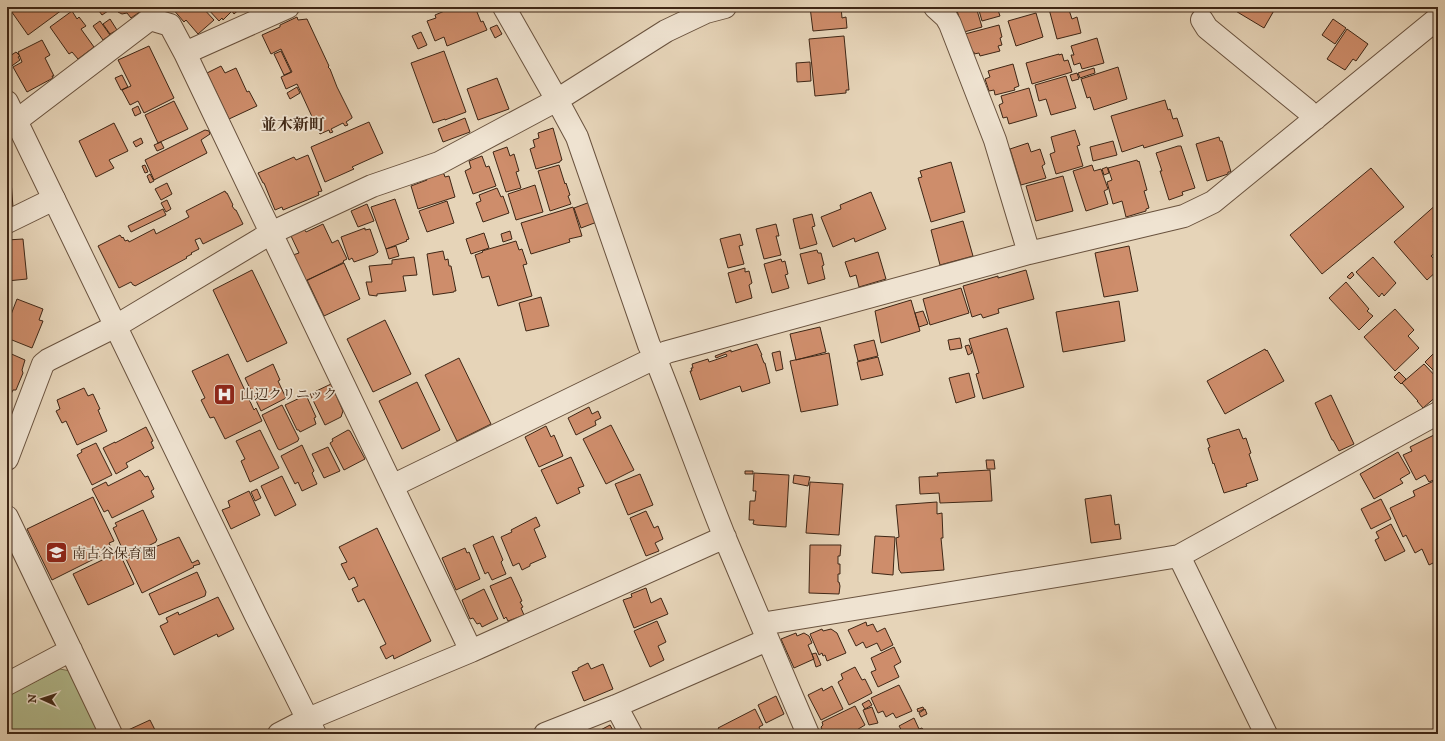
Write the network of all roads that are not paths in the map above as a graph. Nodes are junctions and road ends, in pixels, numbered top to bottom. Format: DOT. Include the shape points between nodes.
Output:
graph roads {
  1 [pos="504,7"];
  2 [pos="725,7"];
  3 [pos="935,7"];
  4 [pos="284,8"];
  5 [pos="1438,18"];
  6 [pos="1202,20"];
  7 [pos="185,53"];
  8 [pos="557,100"];
  9 [pos="7,102"];
  10 [pos="1315,119"];
  11 [pos="16,121"];
  12 [pos="54,199"];
  13 [pos="7,222"];
  14 [pos="271,233"];
  15 [pos="1030,253"];
  16 [pos="116,326"];
  17 [pos="655,357"];
  18 [pos="1438,412"];
  19 [pos="7,459"];
  20 [pos="392,486"];
  21 [pos="7,517"];
  22 [pos="725,537"];
  23 [pos="1179,556"];
  24 [pos="765,632"];
  25 [pos="71,650"];
  26 [pos="471,651"];
  27 [pos="7,684"];
  28 [pos="616,706"];
  29 [pos="312,727"];
  30 [pos="111,734"];
  31 [pos="279,734"];
  32 [pos="545,734"];
  33 [pos="631,734"];
  34 [pos="808,734"];
  35 [pos="1266,734"];
  1 -- 8 [label="street"];
  2 -- 8 [label="street" via="706,12 666,31"];
  3 -- 15 [label="street" via="950,24 995,140"];
  4 -- 7 [label="street"];
  5 -- 10 [label="street"];
  6 -- 10 [label="street" via="1207,28"];
  7 -- 11 [label="street" via="170,25 150,19"];
  7 -- 14 [label="street"];
  8 -- 14 [label="street" via="439,163 372,186"];
  8 -- 17 [label="street" via="577,137"];
  9 -- 11 [label="street"];
  10 -- 15 [label="street" via="1213,202 1200,209 1184,216"];
  11 -- 12 [label="street"];
  12 -- 13 [label="street"];
  12 -- 16 [label="street"];
  14 -- 16 [label="street"];
  14 -- 20 [label="street"];
  15 -- 17 [label="street"];
  16 -- 19 [label="street" via="43,364"];
  16 -- 29 [label="street"];
  17 -- 20 [label="street"];
  17 -- 22 [label="street"];
  18 -- 23 [label="street"];
  20 -- 26 [label="street"];
  21 -- 25 [label="street"];
  22 -- 24 [label="street"];
  22 -- 26 [label="street"];
  23 -- 24 [label="street"];
  23 -- 35 [label="street"];
  24 -- 28 [label="street"];
  24 -- 34 [label="street"];
  25 -- 27 [label="street"];
  25 -- 30 [label="street"];
  26 -- 29 [label="street"];
  28 -- 32 [label="street"];
  28 -- 33 [label="street"];
  29 -- 31 [label="street"];
}
